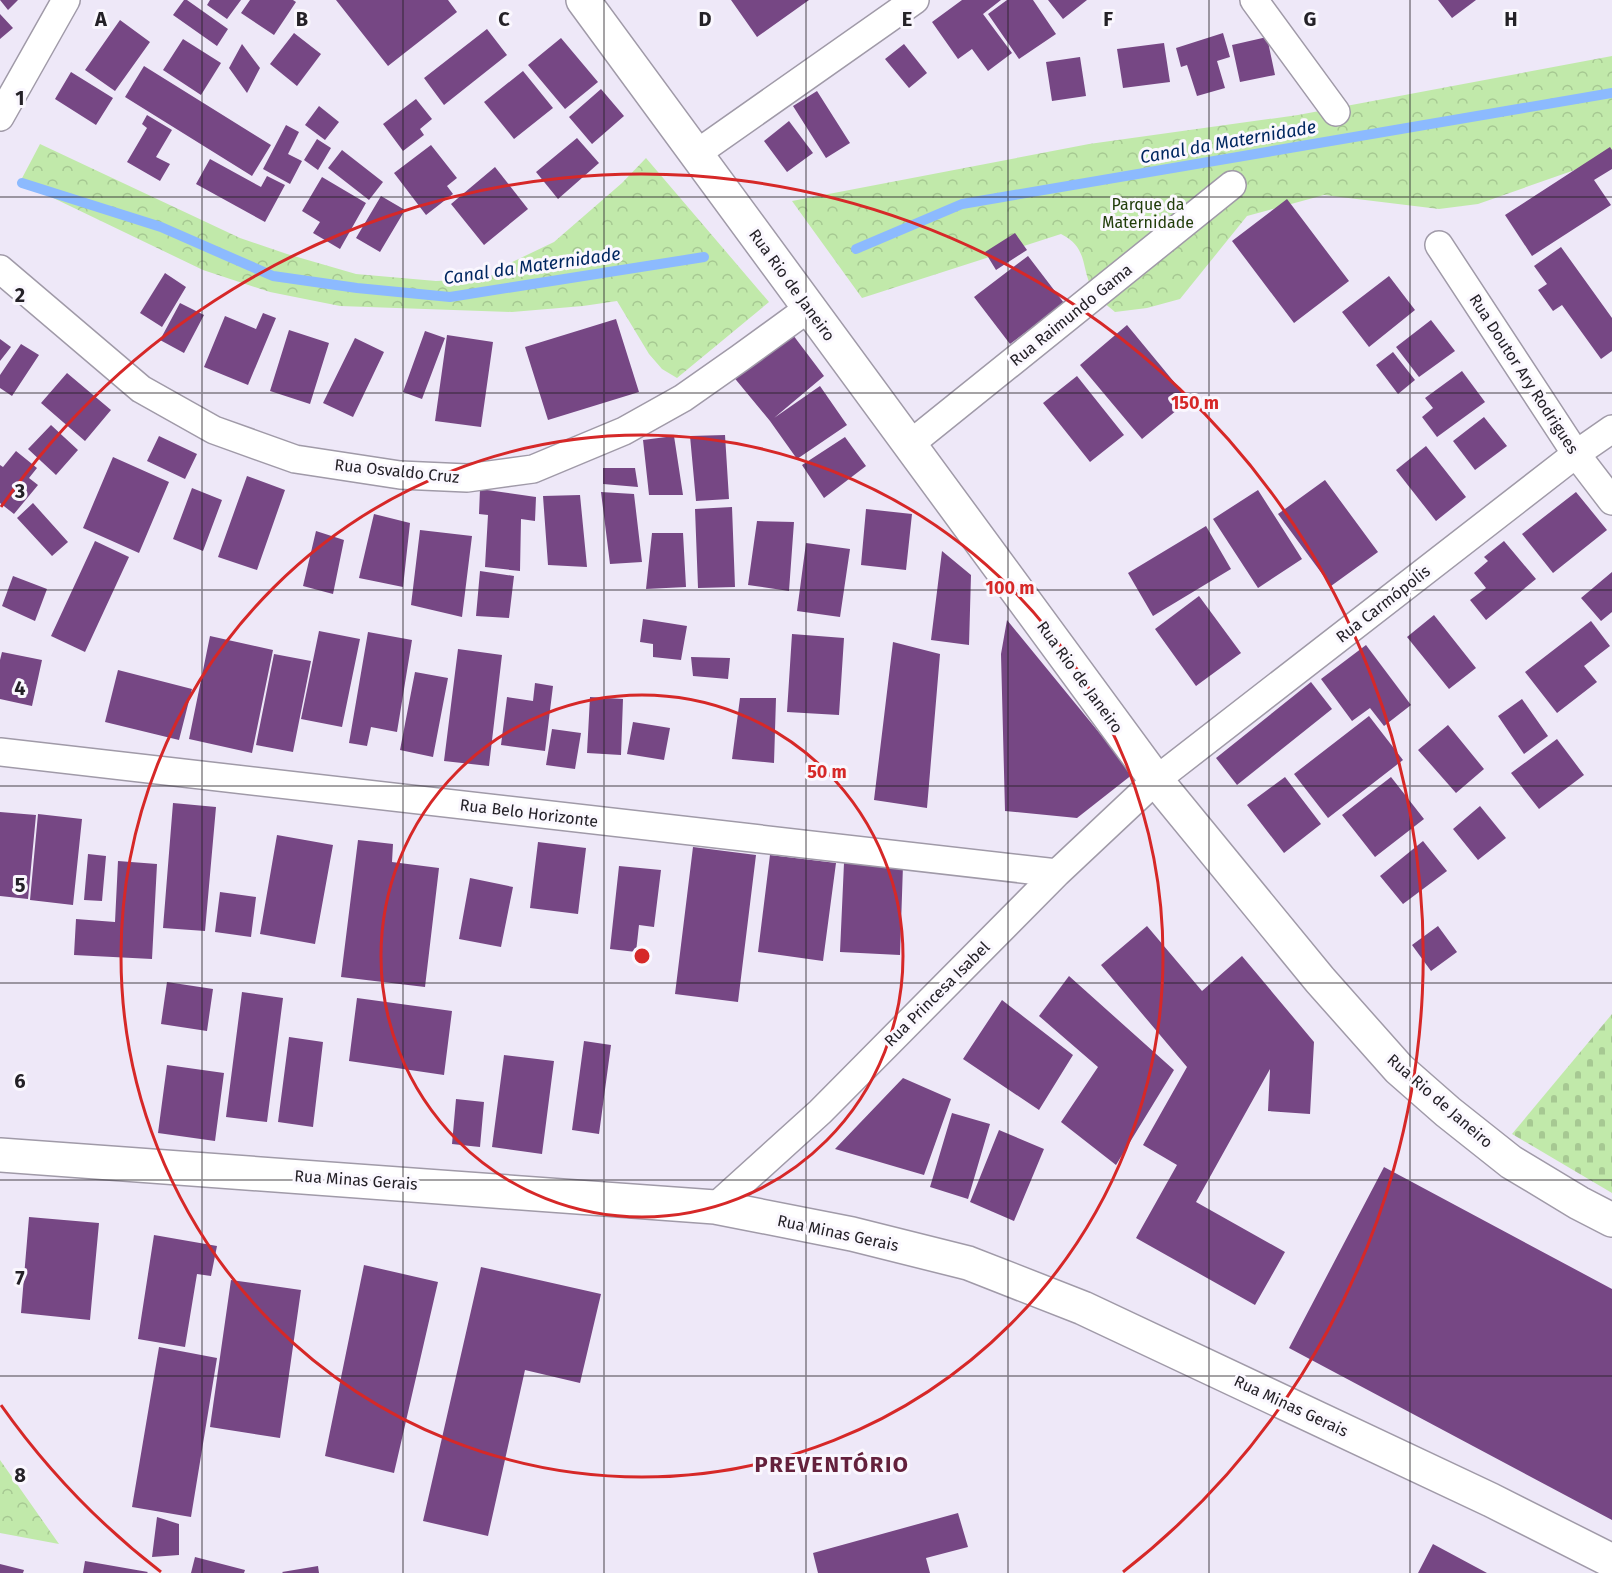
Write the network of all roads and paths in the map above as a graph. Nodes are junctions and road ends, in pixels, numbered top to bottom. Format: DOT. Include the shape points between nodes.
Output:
graph roads {
  1 [pos="66,0"];
  2 [pos="583,0"];
  3 [pos="915,0"];
  4 [pos="1254,0"];
  5 [pos="1335,112"];
  6 [pos="0,117"];
  7 [pos="696,154"];
  8 [pos="1232,185"];
  9 [pos="1439,245"];
  10 [pos="0,268"];
  11 [pos="809,308"];
  12 [pos="1612,429"];
  13 [pos="909,445"];
  14 [pos="1576,454"];
  15 [pos="1612,501"];
  16 [pos="0,752"];
  17 [pos="1156,780"];
  18 [pos="1057,873"];
  19 [pos="0,1155"];
  20 [pos="716,1207"];
  21 [pos="1612,1220"];
  22 [pos="1612,1561"];
  1 -- 6 [label="street"];
  2 -- 7 [label="street, Rua Rio de Janeiro"];
  3 -- 7 [label="street"];
  4 -- 5 [label="street"];
  7 -- 11 [label="street, Rua Rio de Janeiro"];
  8 -- 13 [label="street, Rua Raimundo Gama"];
  9 -- 14 [label="street, Rua Doutor Ary Rodrigues"];
  10 -- 11 [label="street, Rua Osvaldo Cruz" via="141,389 214,430 295,459 400,475 467,478 533,469 624,431 692,391"];
  11 -- 13 [label="street, Rua Rio de Janeiro"];
  12 -- 14 [label="street, Rua Carmópolis"];
  13 -- 17 [label="street, Rua Rio de Janeiro"];
  14 -- 15 [label="street, Rua Doutor Ary Rodrigues"];
  14 -- 17 [label="street, Rua Carmópolis"];
  16 -- 18 [label="street, Rua Belo Horizonte"];
  17 -- 18 [label="street, Rua Princesa Isabel"];
  17 -- 21 [label="street, Rua Rio de Janeiro" via="1320,980 1399,1069 1511,1162"];
  18 -- 20 [label="street, Rua Princesa Isabel" via="820,1112"];
  19 -- 20 [label="street, Rua Minas Gerais"];
  20 -- 22 [label="street, Rua Minas Gerais" via="852,1234 968,1263 1083,1308"];
}
